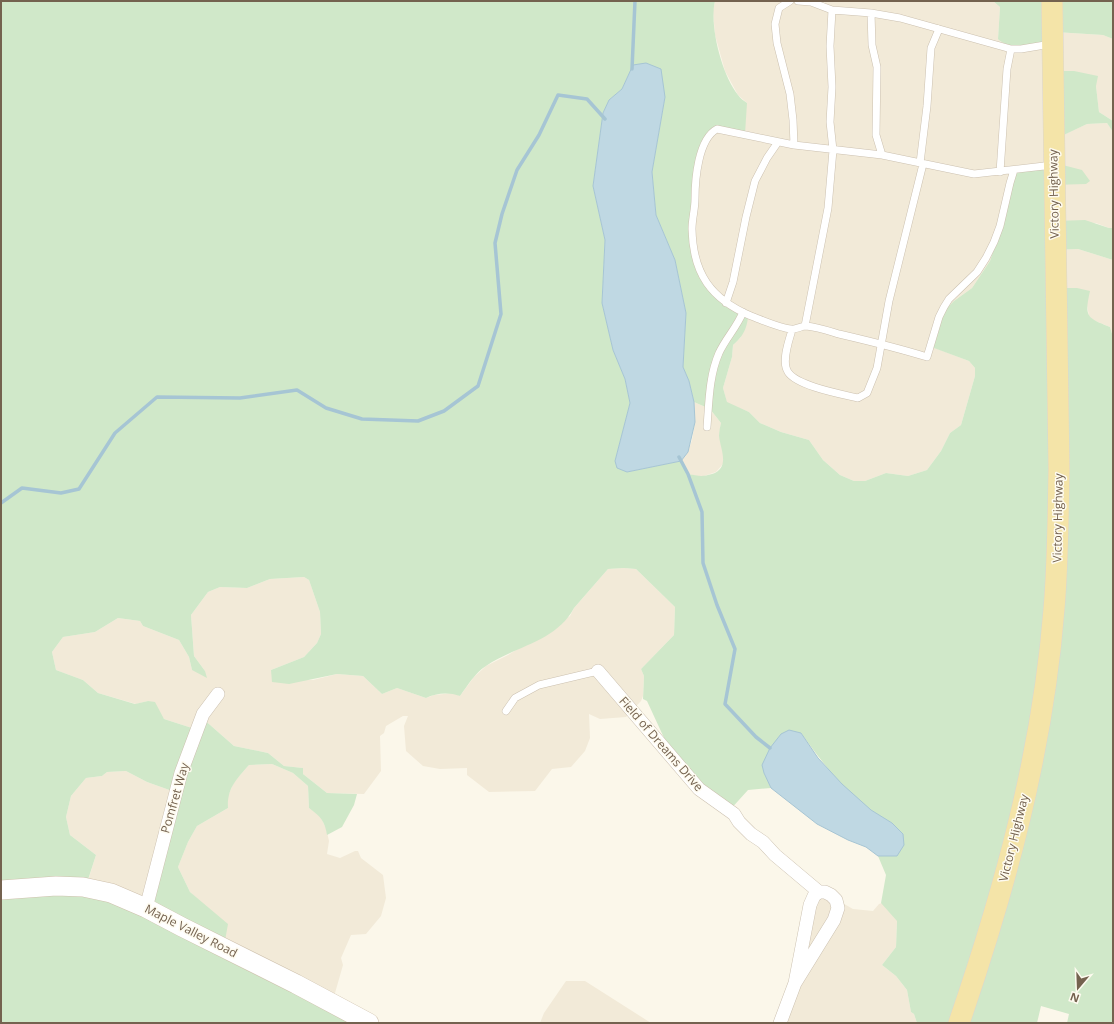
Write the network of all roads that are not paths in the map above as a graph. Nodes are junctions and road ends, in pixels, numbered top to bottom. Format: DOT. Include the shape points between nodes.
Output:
graph roads {
  1 [pos="790,1"];
  2 [pos="798,1"];
  3 [pos="1052,1"];
  4 [pos="832,10"];
  5 [pos="871,13"];
  6 [pos="939,29"];
  7 [pos="1052,44"];
  8 [pos="1011,49"];
  9 [pos="778,142"];
  10 [pos="794,145"];
  11 [pos="833,150"];
  12 [pos="882,155"];
  13 [pos="921,163"];
  14 [pos="1053,165"];
  15 [pos="1014,170"];
  16 [pos="1000,172"];
  17 [pos="726,303"];
  18 [pos="743,312"];
  19 [pos="805,326"];
  20 [pos="792,330"];
  21 [pos="882,344"];
  22 [pos="707,427"];
  23 [pos="598,670"];
  24 [pos="218,694"];
  25 [pos="506,711"];
  26 [pos="1,890"];
  27 [pos="819,892"];
  28 [pos="146,908"];
  29 [pos="795,983"];
  30 [pos="369,1023"];
  31 [pos="780,1023"];
  32 [pos="959,1023"];
  1 -- 10 [label="lane" via="779,8 775,24 777,43 790,94"];
  2 -- 4 [label="lane" via="811,2"];
  3 -- 7 [label="main road, Victory Highway"];
  4 -- 5 [label="lane"];
  4 -- 11 [label="lane" via="830,122"];
  5 -- 6 [label="lane"];
  5 -- 12 [label="lane" via="872,45 877,67 876,135"];
  6 -- 8 [label="lane"];
  6 -- 13 [label="lane" via="932,48"];
  7 -- 8 [label="lane"];
  7 -- 14 [label="main road, Victory Highway"];
  8 -- 16 [label="lane" via="1007,69"];
  9 -- 10 [label="lane"];
  9 -- 17 [label="lane" via="755,181"];
  9 -- 17 [label="lane" via="717,129 708,137 701,152 692,229 694,251 704,281"];
  10 -- 11 [label="lane"];
  11 -- 12 [label="lane"];
  11 -- 19 [label="lane" via="828,208"];
  12 -- 13 [label="lane"];
  13 -- 16 [label="lane" via="974,174"];
  13 -- 21 [label="lane" via="889,301"];
  14 -- 15 [label="lane"];
  14 -- 32 [label="main road, Victory Highway" via="1059,470 1054,609 1041,714 1019,825 982,956"];
  15 -- 16 [label="lane"];
  15 -- 21 [label="lane" via="994,242 977,272 944,306 927,357"];
  17 -- 18 [label="lane"];
  18 -- 20 [label="lane"];
  18 -- 22 [label="lane" via="739,323 719,353 715,365"];
  19 -- 20 [label="lane"];
  19 -- 21 [label="lane"];
  20 -- 21 [label="lane" via="786,354 788,372 802,383 858,398 867,392 877,368"];
  23 -- 25 [label="lane" via="539,685 515,698"];
  23 -- 27 [label="street, Field of Dreams Drive" via="698,789 734,814 751,834"];
  24 -- 28 [label="street, Pomfret Way" via="203,714 181,773"];
  26 -- 28 [label="street, Maple Valley Road" via="83,887 111,893"];
  27 -- 29 [label="street, Field of Dreams Drive" via="814,896 810,906"];
  27 -- 29 [label="street, Field of Dreams Drive" via="831,895 836,900 838,908 834,920"];
  28 -- 30 [label="street, Maple Valley Road"];
  29 -- 31 [label="street, Field of Dreams Drive"];
}
